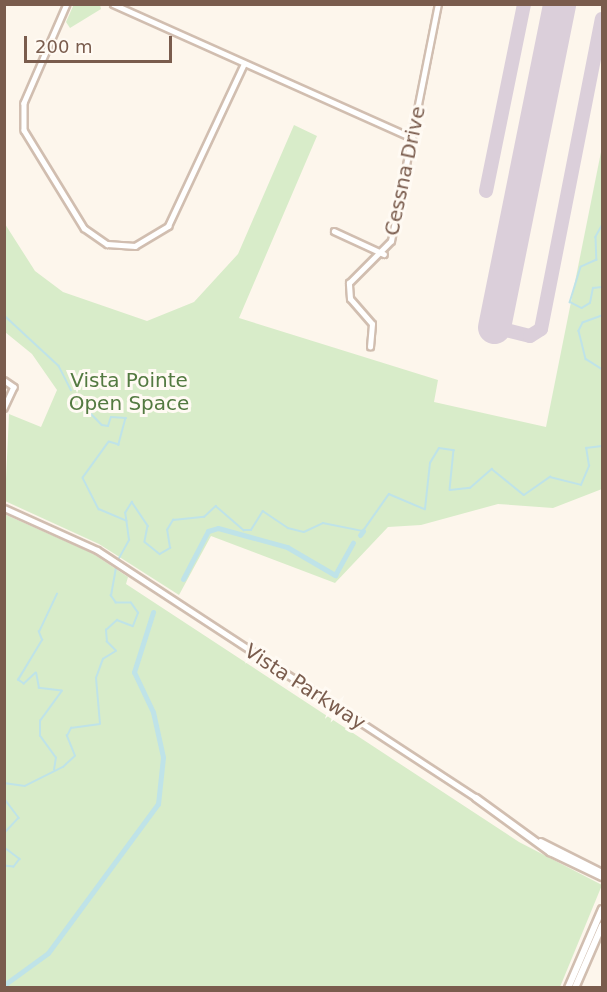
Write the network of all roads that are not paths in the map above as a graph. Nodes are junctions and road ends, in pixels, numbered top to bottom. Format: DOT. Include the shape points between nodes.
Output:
graph roads {
  1 [pos="67,4"];
  2 [pos="113,4"];
  3 [pos="438,4"];
  4 [pos="244,64"];
  5 [pos="412,138"];
  6 [pos="334,231"];
  7 [pos="384,254"];
  8 [pos="370,347"];
  9 [pos="4,380"];
  10 [pos="4,408"];
  11 [pos="4,508"];
  12 [pos="476,798"];
  13 [pos="603,874"];
  14 [pos="603,909"];
  15 [pos="603,927"];
  16 [pos="603,934"];
  17 [pos="594,945"];
  18 [pos="568,987"];
  19 [pos="575,987"];
  1 -- 4 [label="street" via="24,103 24,130 84,228 107,244 135,246 168,226"];
  2 -- 4 [label="street"];
  3 -- 5 [label="street, Cessna Drive"];
  4 -- 5 [label="street"];
  5 -- 7 [label="street, Cessna Drive" via="391,242"];
  6 -- 7 [label="street"];
  7 -- 8 [label="street, Cessna Drive" via="352,277 348,288 372,324"];
  9 -- 10 [label="street" via="14,387"];
  11 -- 12 [label="street, Vista Parkway" via="97,550"];
  12 -- 13 [label="main road" via="550,852"];
  14 -- 18 [label="main road"];
  15 -- 17 [label="main road"];
  16 -- 17 [label="main road"];
  17 -- 19 [label="main road"];
}
